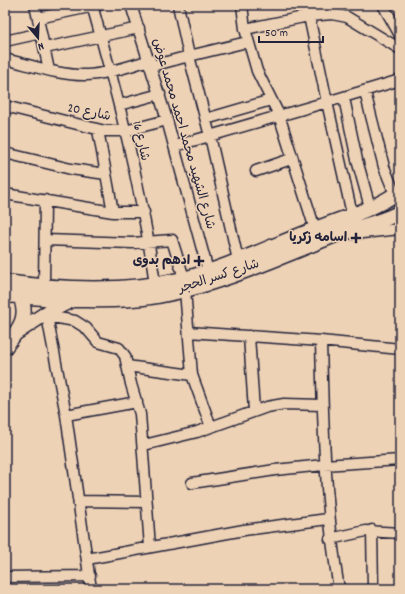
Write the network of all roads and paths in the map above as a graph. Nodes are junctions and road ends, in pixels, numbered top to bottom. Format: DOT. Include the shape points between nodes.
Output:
graph roads {
  1 [pos="35,5"];
  2 [pos="131,5"];
  3 [pos="178,5"];
  4 [pos="242,5"];
  5 [pos="306,5"];
  6 [pos="383,5"];
  7 [pos="95,6"];
  8 [pos="324,10"];
  9 [pos="309,16"];
  10 [pos="38,18"];
  11 [pos="139,28"];
  12 [pos="245,29"];
  13 [pos="41,33"];
  14 [pos="400,35"];
  15 [pos="101,36"];
  16 [pos="5,42"];
  17 [pos="247,42"];
  18 [pos="44,48"];
  19 [pos="400,49"];
  20 [pos="189,56"];
  21 [pos="6,57"];
  22 [pos="150,63"];
  23 [pos="49,70"];
  24 [pos="111,71"];
  25 [pos="400,80"];
  26 [pos="365,92"];
  27 [pos="160,94"];
  28 [pos="344,98"];
  29 [pos="271,100"];
  30 [pos="327,102"];
  31 [pos="119,105"];
  32 [pos="5,106"];
  33 [pos="279,115"];
  34 [pos="206,119"];
  35 [pos="167,120"];
  36 [pos="98,130"];
  37 [pos="124,131"];
  38 [pos="210,136"];
  39 [pos="175,146"];
  40 [pos="5,153"];
  41 [pos="291,159"];
  42 [pos="256,171"];
  43 [pos="106,174"];
  44 [pos="397,192"];
  45 [pos="5,194"];
  46 [pos="45,200"];
  47 [pos="370,207"];
  48 [pos="400,210"];
  49 [pos="113,212"];
  50 [pos="144,212"];
  51 [pos="352,214"];
  52 [pos="314,229"];
  53 [pos="400,229"];
  54 [pos="335,235"];
  55 [pos="46,240"];
  56 [pos="149,243"];
  57 [pos="238,260"];
  58 [pos="208,271"];
  59 [pos="5,282"];
  60 [pos="155,284"];
  61 [pos="184,284"];
  62 [pos="44,286"];
  63 [pos="5,295"];
  64 [pos="20,296"];
  65 [pos="73,300"];
  66 [pos="44,316"];
  67 [pos="189,332"];
  68 [pos="16,333"];
  69 [pos="249,336"];
  70 [pos="321,341"];
  71 [pos="5,347"];
  72 [pos="400,349"];
  73 [pos="127,366"];
  74 [pos="192,375"];
  75 [pos="137,402"];
  76 [pos="322,406"];
  77 [pos="254,411"];
  78 [pos="66,415"];
  79 [pos="211,427"];
  80 [pos="144,445"];
  81 [pos="400,460"];
  82 [pos="324,464"];
  83 [pos="192,483"];
  84 [pos="79,501"];
  85 [pos="146,502"];
  86 [pos="328,519"];
  87 [pos="372,530"];
  88 [pos="400,533"];
  89 [pos="330,539"];
  90 [pos="150,547"];
  91 [pos="88,559"];
  92 [pos="90,576"];
  93 [pos="5,577"];
  94 [pos="91,589"];
  95 [pos="339,589"];
  96 [pos="373,589"];
  1 -- 10 [label="street"];
  2 -- 11 [label="street, شارع الشهيد محمد احمد محمد عوض"];
  3 -- 20 [label="street"];
  4 -- 12 [label="street"];
  5 -- 9 [label="street"];
  6 -- 14 [label="street"];
  7 -- 10 [label="street"];
  7 -- 15 [label="street, شارع 16"];
  8 -- 9 [label="street"];
  8 -- 19 [label="street" via="347,17"];
  9 -- 12 [label="street"];
  9 -- 30 [label="street"];
  10 -- 13 [label="street"];
  11 -- 15 [label="street"];
  11 -- 22 [label="street, شارع الشهيد محمد احمد محمد عوض"];
  12 -- 17 [label="street"];
  13 -- 16 [label="street"];
  13 -- 18 [label="street"];
  15 -- 18 [label="street"];
  15 -- 24 [label="street, شارع 16"];
  17 -- 20 [label="street"];
  17 -- 29 [label="street"];
  18 -- 23 [label="street"];
  20 -- 22 [label="street"];
  20 -- 34 [label="street"];
  21 -- 23 [label="street"];
  22 -- 24 [label="street"];
  22 -- 27 [label="street, شارع الشهيد محمد احمد محمد عوض"];
  23 -- 24 [label="street" via="85,75"];
  24 -- 31 [label="street, شارع 16"];
  25 -- 26 [label="street"];
  26 -- 28 [label="street"];
  26 -- 44 [label="street" via="384,167"];
  27 -- 31 [label="street"];
  27 -- 35 [label="street, شارع الشهيد محمد احمد محمد عوض"];
  28 -- 30 [label="street"];
  28 -- 47 [label="street"];
  29 -- 33 [label="street"];
  29 -- 34 [label="street"];
  30 -- 33 [label="street"];
  30 -- 51 [label="street"];
  31 -- 37 [label="street, شارع 16"];
  32 -- 36 [label="street, شارع 20"];
  33 -- 38 [label="street"];
  33 -- 41 [label="street"];
  34 -- 38 [label="street"];
  35 -- 37 [label="street, شارع 20"];
  35 -- 39 [label="street, شارع الشهيد محمد احمد محمد عوض"];
  36 -- 37 [label="street, شارع 20"];
  36 -- 43 [label="street"];
  37 -- 50 [label="street, شارع 16"];
  38 -- 39 [label="street"];
  38 -- 57 [label="street"];
  39 -- 58 [label="street, شارع الشهيد محمد احمد محمد عوض"];
  40 -- 43 [label="street" via="71,169"];
  41 -- 42 [label="street"];
  41 -- 52 [label="street"];
  43 -- 49 [label="street"];
  44 -- 47 [label="main road, شارع كسر الحجر"];
  44 -- 48 [label="main road" via="394,204"];
  45 -- 46 [label="street"];
  46 -- 49 [label="street"];
  46 -- 55 [label="street"];
  47 -- 51 [label="main road, شارع كسر الحجر"];
  48 -- 54 [label="main road, شارع كسر الحجر" via="390,218"];
  49 -- 50 [label="street"];
  50 -- 56 [label="street, شارع 16"];
  51 -- 52 [label="main road, شارع كسر الحجر"];
  52 -- 57 [label="main road, شارع كسر الحجر"];
  53 -- 54 [label="street"];
  54 -- 61 [label="main road, شارع كسر الحجر" via="224,279"];
  55 -- 56 [label="street"];
  55 -- 62 [label="street"];
  56 -- 60 [label="street, شارع 16"];
  56 -- 61 [label="street" via="172,240"];
  57 -- 58 [label="main road, شارع كسر الحجر"];
  58 -- 61 [label="main road, شارع كسر الحجر"];
  59 -- 62 [label="main road, شارع كسر الحجر"];
  60 -- 61 [label="main road, شارع كسر الحجر"];
  60 -- 62 [label="main road, شارع كسر الحجر" via="100,288"];
  61 -- 65 [label="main road, شارع كسر الحجر" via="127,299"];
  61 -- 67 [label="street"];
  63 -- 64 [label="main road, شارع كسر الحجر"];
  64 -- 65 [label="main road, شارع كسر الحجر"];
  64 -- 68 [label="main road" via="24,314"];
  65 -- 66 [label="main road"];
  66 -- 68 [label="main road"];
  66 -- 73 [label="street" via="81,324 98,342 123,351"];
  66 -- 78 [label="street"];
  67 -- 69 [label="street"];
  67 -- 74 [label="street"];
  68 -- 71 [label="main road"];
  69 -- 70 [label="street"];
  69 -- 77 [label="street"];
  70 -- 72 [label="street"];
  70 -- 76 [label="street"];
  73 -- 74 [label="street"];
  73 -- 75 [label="street"];
  74 -- 79 [label="street"];
  75 -- 78 [label="street"];
  75 -- 80 [label="street"];
  76 -- 77 [label="street" via="284,404"];
  76 -- 82 [label="street"];
  77 -- 79 [label="street"];
  78 -- 84 [label="street"];
  79 -- 80 [label="street"];
  80 -- 85 [label="street"];
  81 -- 82 [label="street"];
  82 -- 83 [label="street"];
  82 -- 86 [label="street"];
  84 -- 85 [label="street"];
  84 -- 91 [label="street"];
  85 -- 90 [label="street"];
  86 -- 89 [label="street"];
  86 -- 90 [label="street" via="244,530"];
  87 -- 88 [label="street"];
  87 -- 89 [label="street"];
  87 -- 96 [label="street"];
  89 -- 95 [label="street"];
  90 -- 91 [label="street"];
  91 -- 92 [label="street"];
  92 -- 93 [label="street"];
  92 -- 94 [label="street"];
}
